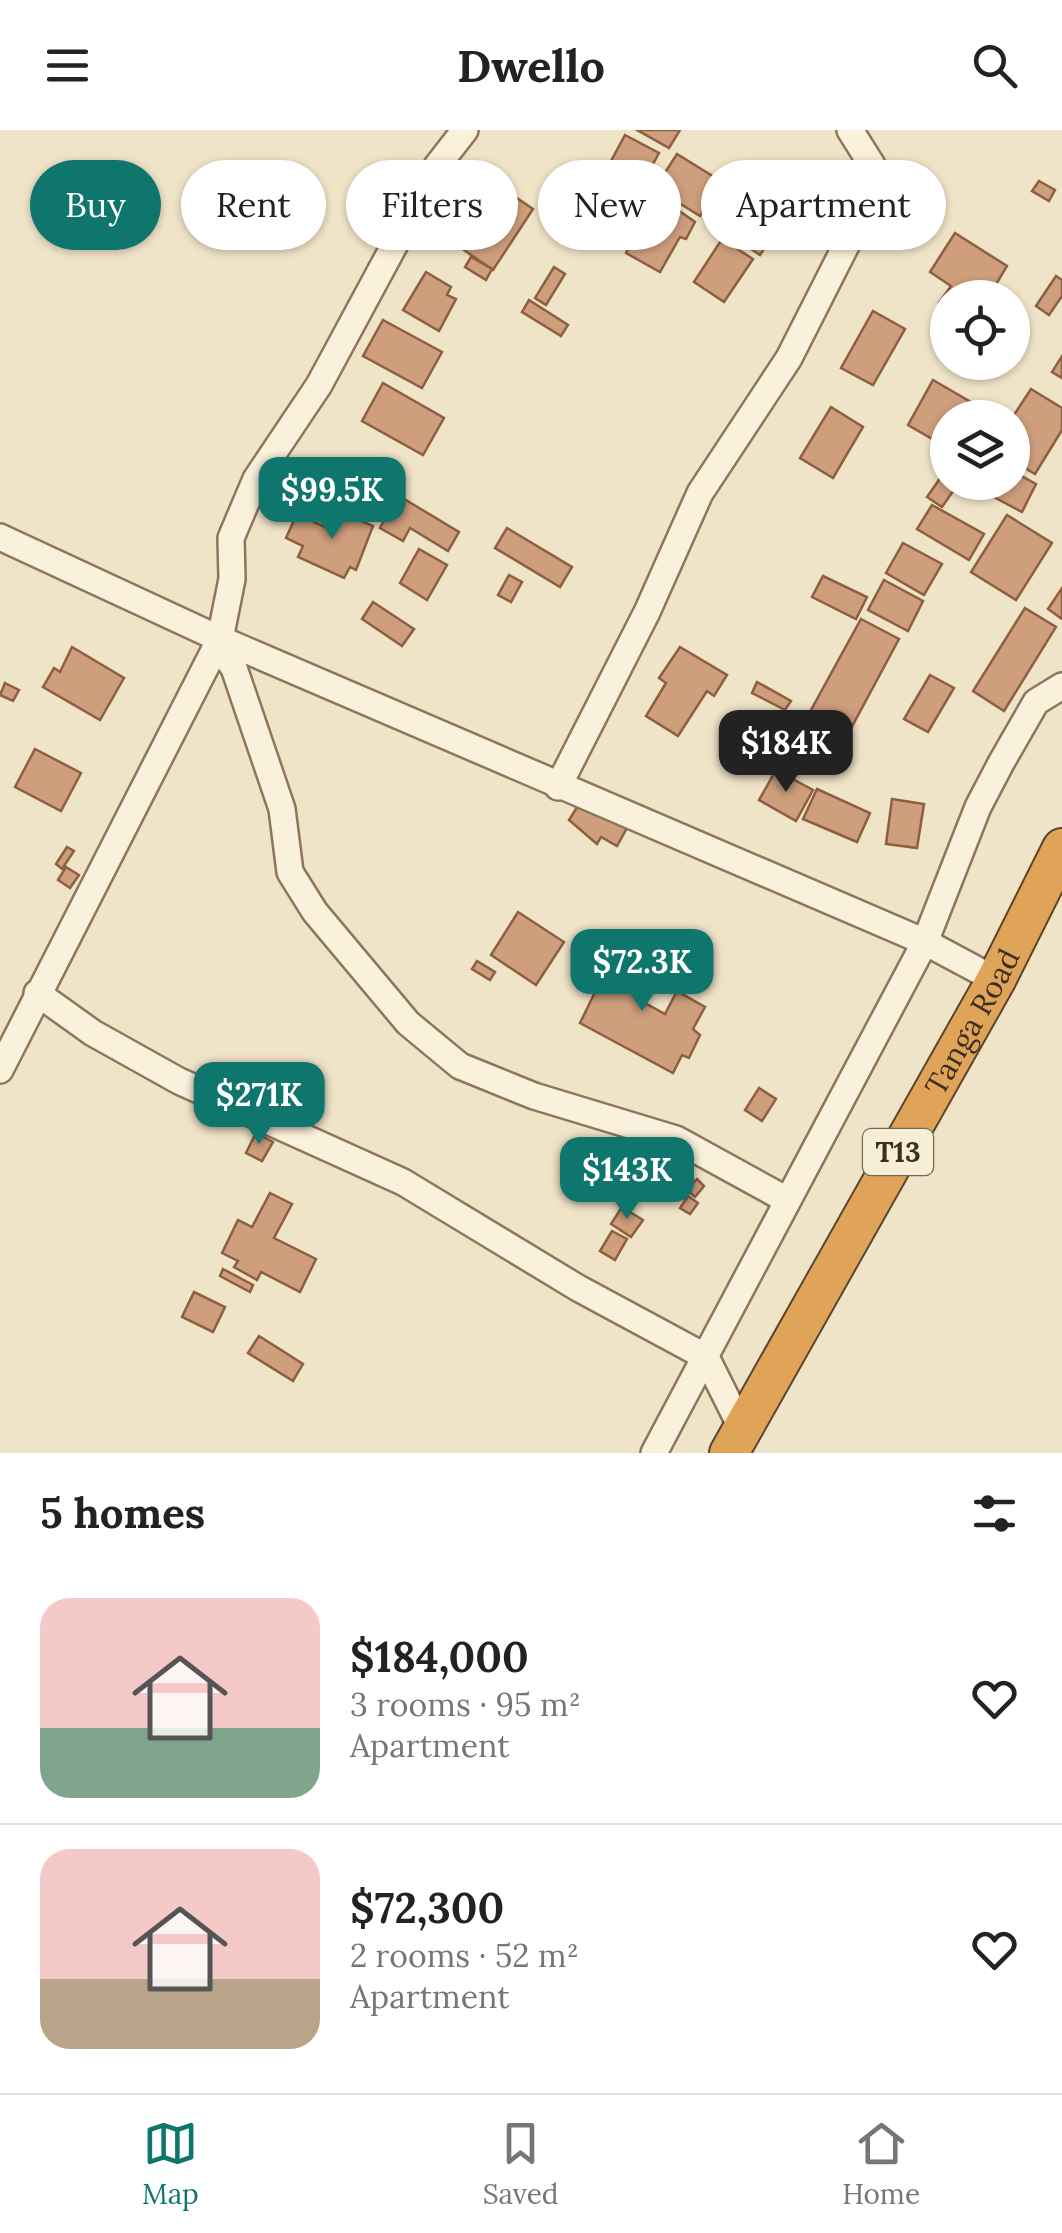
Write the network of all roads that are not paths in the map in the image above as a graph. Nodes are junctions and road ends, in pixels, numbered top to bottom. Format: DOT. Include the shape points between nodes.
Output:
graph roads {
  1 [pos="465,130"];
  2 [pos="850,130"];
  3 [pos="0,537"];
  4 [pos="219,642"];
  5 [pos="1062,686"];
  6 [pos="558,787"];
  7 [pos="1062,848"];
  8 [pos="925,942"];
  9 [pos="996,980"];
  10 [pos="38,993"];
  11 [pos="0,1070"];
  12 [pos="788,1200"];
  13 [pos="706,1358"];
  14 [pos="735,1440"];
  15 [pos="654,1453"];
  1 -- 4 [label="street" via="437,166 320,385 256,479 232,538 232,580"];
  2 -- 6 [label="street" via="872,165 868,202 789,358 700,493"];
  3 -- 4 [label="street"];
  4 -- 6 [label="street" via="316,677"];
  4 -- 10 [label="street"];
  4 -- 12 [label="street" via="282,808 290,872 408,1023 460,1066 534,1096 676,1138"];
  5 -- 8 [label="street" via="1036,702 1001,763"];
  6 -- 8 [label="street"];
  7 -- 9 [label="highway, Tanga Road / T13"];
  8 -- 9 [label="street"];
  8 -- 12 [label="street"];
  9 -- 14 [label="highway, Tanga Road / T13"];
  10 -- 11 [label="street"];
  10 -- 13 [label="street" via="93,1033 180,1080 403,1182"];
  12 -- 13 [label="street"];
  13 -- 14 [label="street"];
  13 -- 15 [label="street"];
}
